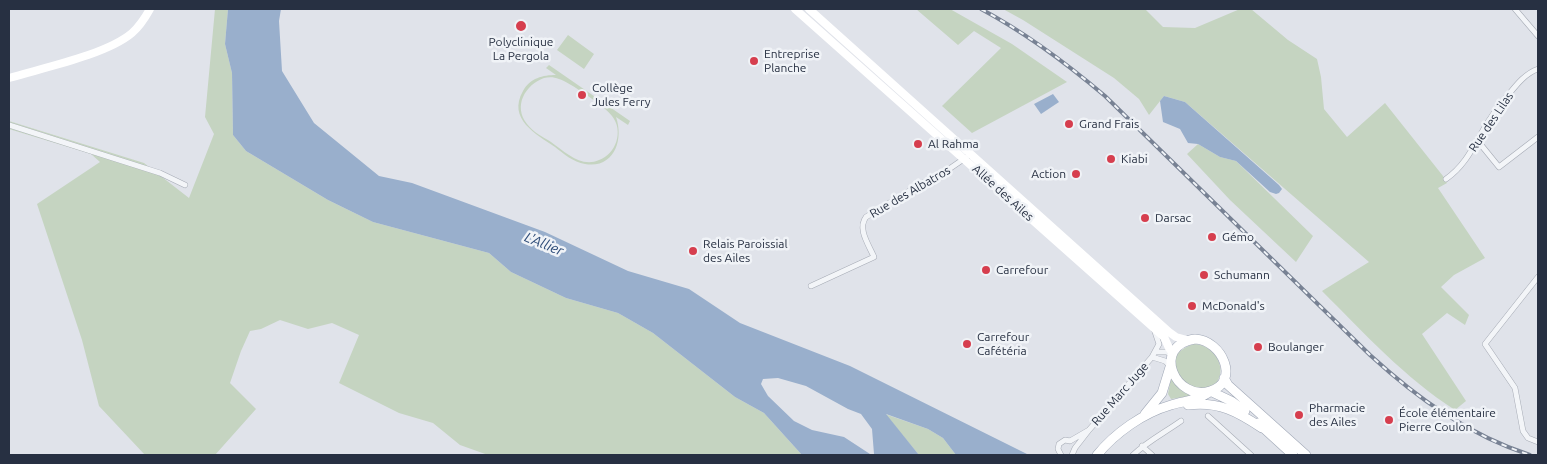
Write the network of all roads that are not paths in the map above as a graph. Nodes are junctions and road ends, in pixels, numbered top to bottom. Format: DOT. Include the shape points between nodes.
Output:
graph roads {
  1 [pos="150,9"];
  2 [pos="795,9"];
  3 [pos="809,9"];
  4 [pos="1515,9"];
  5 [pos="1538,36"];
  6 [pos="1538,69"];
  7 [pos="9,78"];
  8 [pos="9,124"];
  9 [pos="1538,137"];
  10 [pos="1477,140"];
  11 [pos="971,154"];
  12 [pos="964,159"];
  13 [pos="1446,179"];
  14 [pos="185,185"];
  15 [pos="1538,277"];
  16 [pos="811,286"];
  17 [pos="1154,329"];
  18 [pos="1188,340"];
  19 [pos="1172,353"];
  20 [pos="1154,354"];
  21 [pos="1170,366"];
  22 [pos="1224,378"];
  23 [pos="1209,391"];
  24 [pos="1208,416"];
  25 [pos="1142,418"];
  26 [pos="1182,421"];
  27 [pos="1262,428"];
  28 [pos="1088,430"];
  29 [pos="1070,441"];
  30 [pos="1538,442"];
  31 [pos="1142,446"];
  32 [pos="1075,448"];
  33 [pos="1061,455"];
  34 [pos="1072,455"];
  35 [pos="1097,455"];
  36 [pos="1133,455"];
  37 [pos="1152,455"];
  38 [pos="1251,455"];
  39 [pos="1293,455"];
  40 [pos="1306,455"];
  1 -- 7 [label="main road" via="139,26 120,42"];
  2 -- 12 [label="main road, Allée des Ailes"];
  3 -- 11 [label="main road, Allée des Ailes"];
  4 -- 5 [label="street"];
  6 -- 10 [label="street, Rue des Lilas" via="1524,76"];
  8 -- 14 [label="street" via="160,173"];
  9 -- 10 [label="street" via="1499,167"];
  10 -- 13 [label="street, Rue des Lilas" via="1458,169"];
  11 -- 12 [label="street, Rue des Albatros"];
  11 -- 18 [label="main road, Allée des Ailes" via="1169,332"];
  12 -- 16 [label="street, Rue des Albatros" via="866,217 862,229 874,257"];
  12 -- 17 [label="main road, Allée des Ailes"];
  15 -- 30 [label="street" via="1485,344 1515,388 1523,431 1528,438"];
  17 -- 19 [label="main road, Allée des Ailes" via="1164,337"];
  17 -- 20 [label="street" via="1159,344"];
  18 -- 19 [label="main road"];
  18 -- 22 [label="main road" via="1201,339 1217,349 1225,365"];
  19 -- 20 [label="street, Rue Marc Juge"];
  19 -- 21 [label="main road"];
  20 -- 21 [label="street, Rue Marc Juge"];
  20 -- 28 [label="street, Rue Marc Juge"];
  21 -- 23 [label="main road" via="1182,386 1197,392"];
  21 -- 25 [label="main road" via="1162,393"];
  22 -- 23 [label="main road" via="1221,384"];
  22 -- 40 [label="main road"];
  23 -- 25 [label="main road" via="1196,400 1170,405"];
  23 -- 27 [label="main road" via="1247,412"];
  24 -- 38 [label="street"];
  25 -- 27 [label="main road" via="1174,407 1199,404 1239,412"];
  25 -- 35 [label="main road"];
  26 -- 31 [label="street"];
  27 -- 39 [label="main road"];
  28 -- 29 [label="street, Rue Marc Juge"];
  28 -- 32 [label="street, Rue Marc Juge"];
  29 -- 32 [label="street"];
  29 -- 33 [label="street" via="1059,444"];
  31 -- 36 [label="street"];
  31 -- 37 [label="street"];
  32 -- 34 [label="street, Rue Marc Juge"];
}
